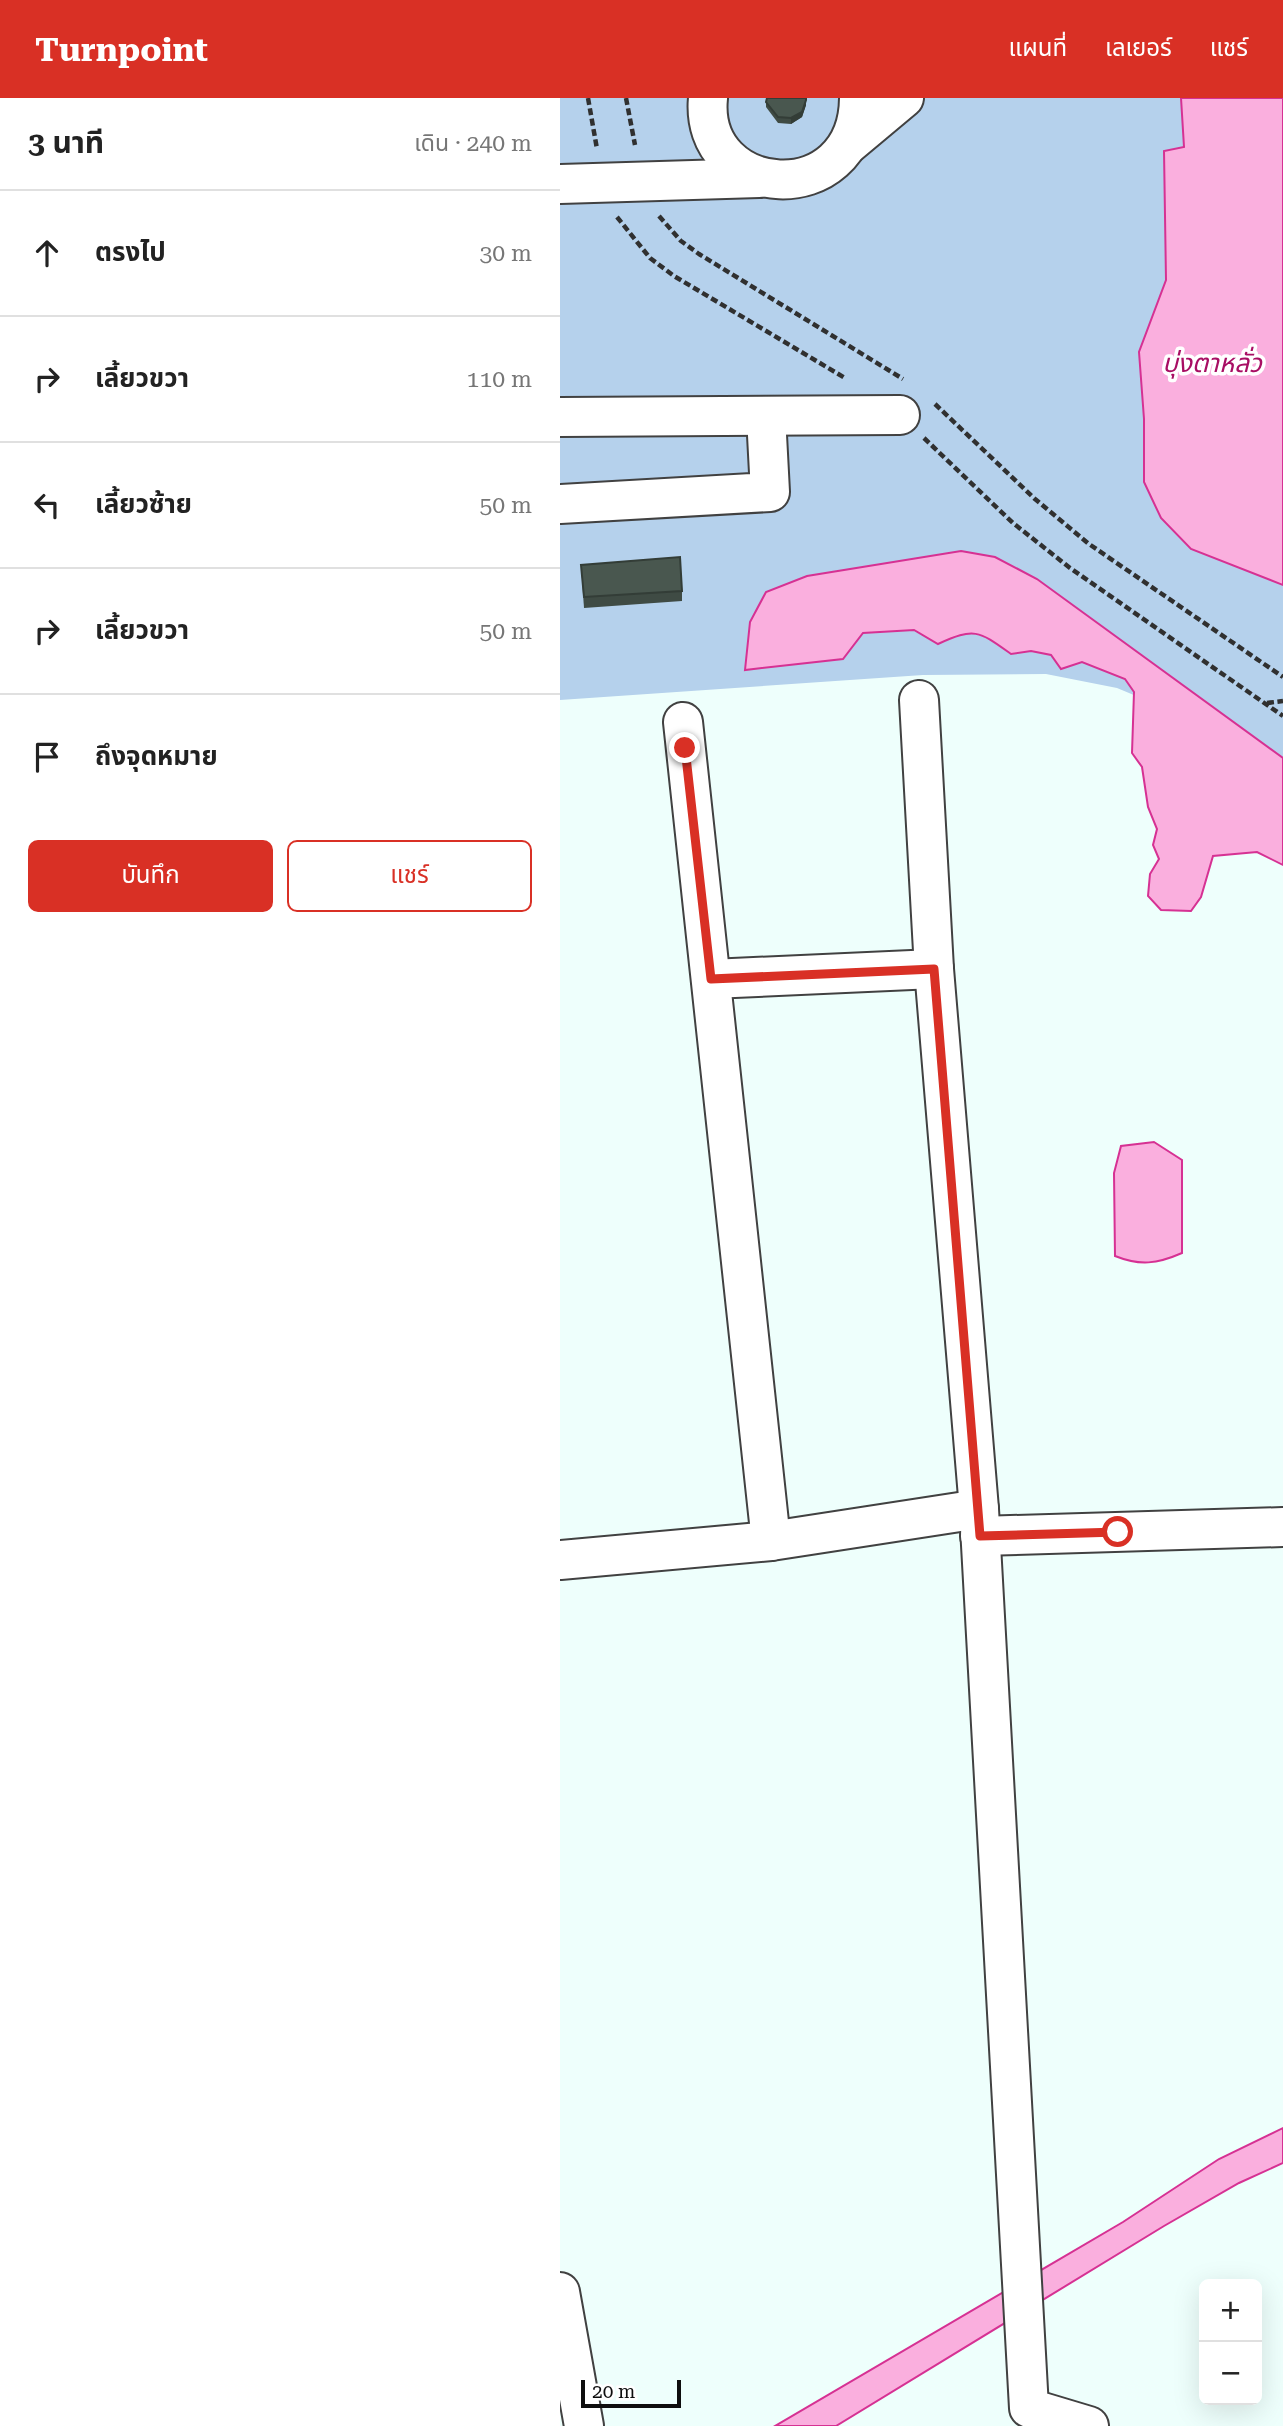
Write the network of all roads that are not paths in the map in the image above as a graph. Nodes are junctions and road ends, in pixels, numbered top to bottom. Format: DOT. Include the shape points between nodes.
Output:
graph roads {
  1 [pos="708,98"];
  2 [pos="859,98"];
  3 [pos="904,98"];
  4 [pos="849,144"];
  5 [pos="759,178"];
  6 [pos="560,184"];
  7 [pos="900,415"];
  8 [pos="766,416"];
  9 [pos="560,417"];
  10 [pos="560,504"];
  11 [pos="919,700"];
  12 [pos="683,722"];
  13 [pos="934,969"];
  14 [pos="711,979"];
  15 [pos="979,1522"];
  16 [pos="1283,1527"];
  17 [pos="771,1541"];
  18 [pos="560,1560"];
  19 [pos="560,2292"];
  20 [pos="584,2426"];
  21 [pos="1089,2426"];
  1 -- 5 [label="street" via="715,139 733,163"];
  2 -- 4 [label="street" via="856,129"];
  3 -- 4 [label="street"];
  4 -- 5 [label="street" via="818,173 789,182"];
  5 -- 6 [label="street"];
  7 -- 8 [label="street"];
  8 -- 9 [label="street"];
  8 -- 10 [label="street" via="770,492"];
  11 -- 13 [label="street"];
  12 -- 14 [label="street"];
  13 -- 14 [label="street"];
  13 -- 15 [label="street"];
  14 -- 17 [label="street"];
  15 -- 16 [label="street"];
  15 -- 17 [label="street"];
  15 -- 21 [label="street" via="1029,2409"];
  17 -- 18 [label="street"];
  19 -- 20 [label="street"];
}
